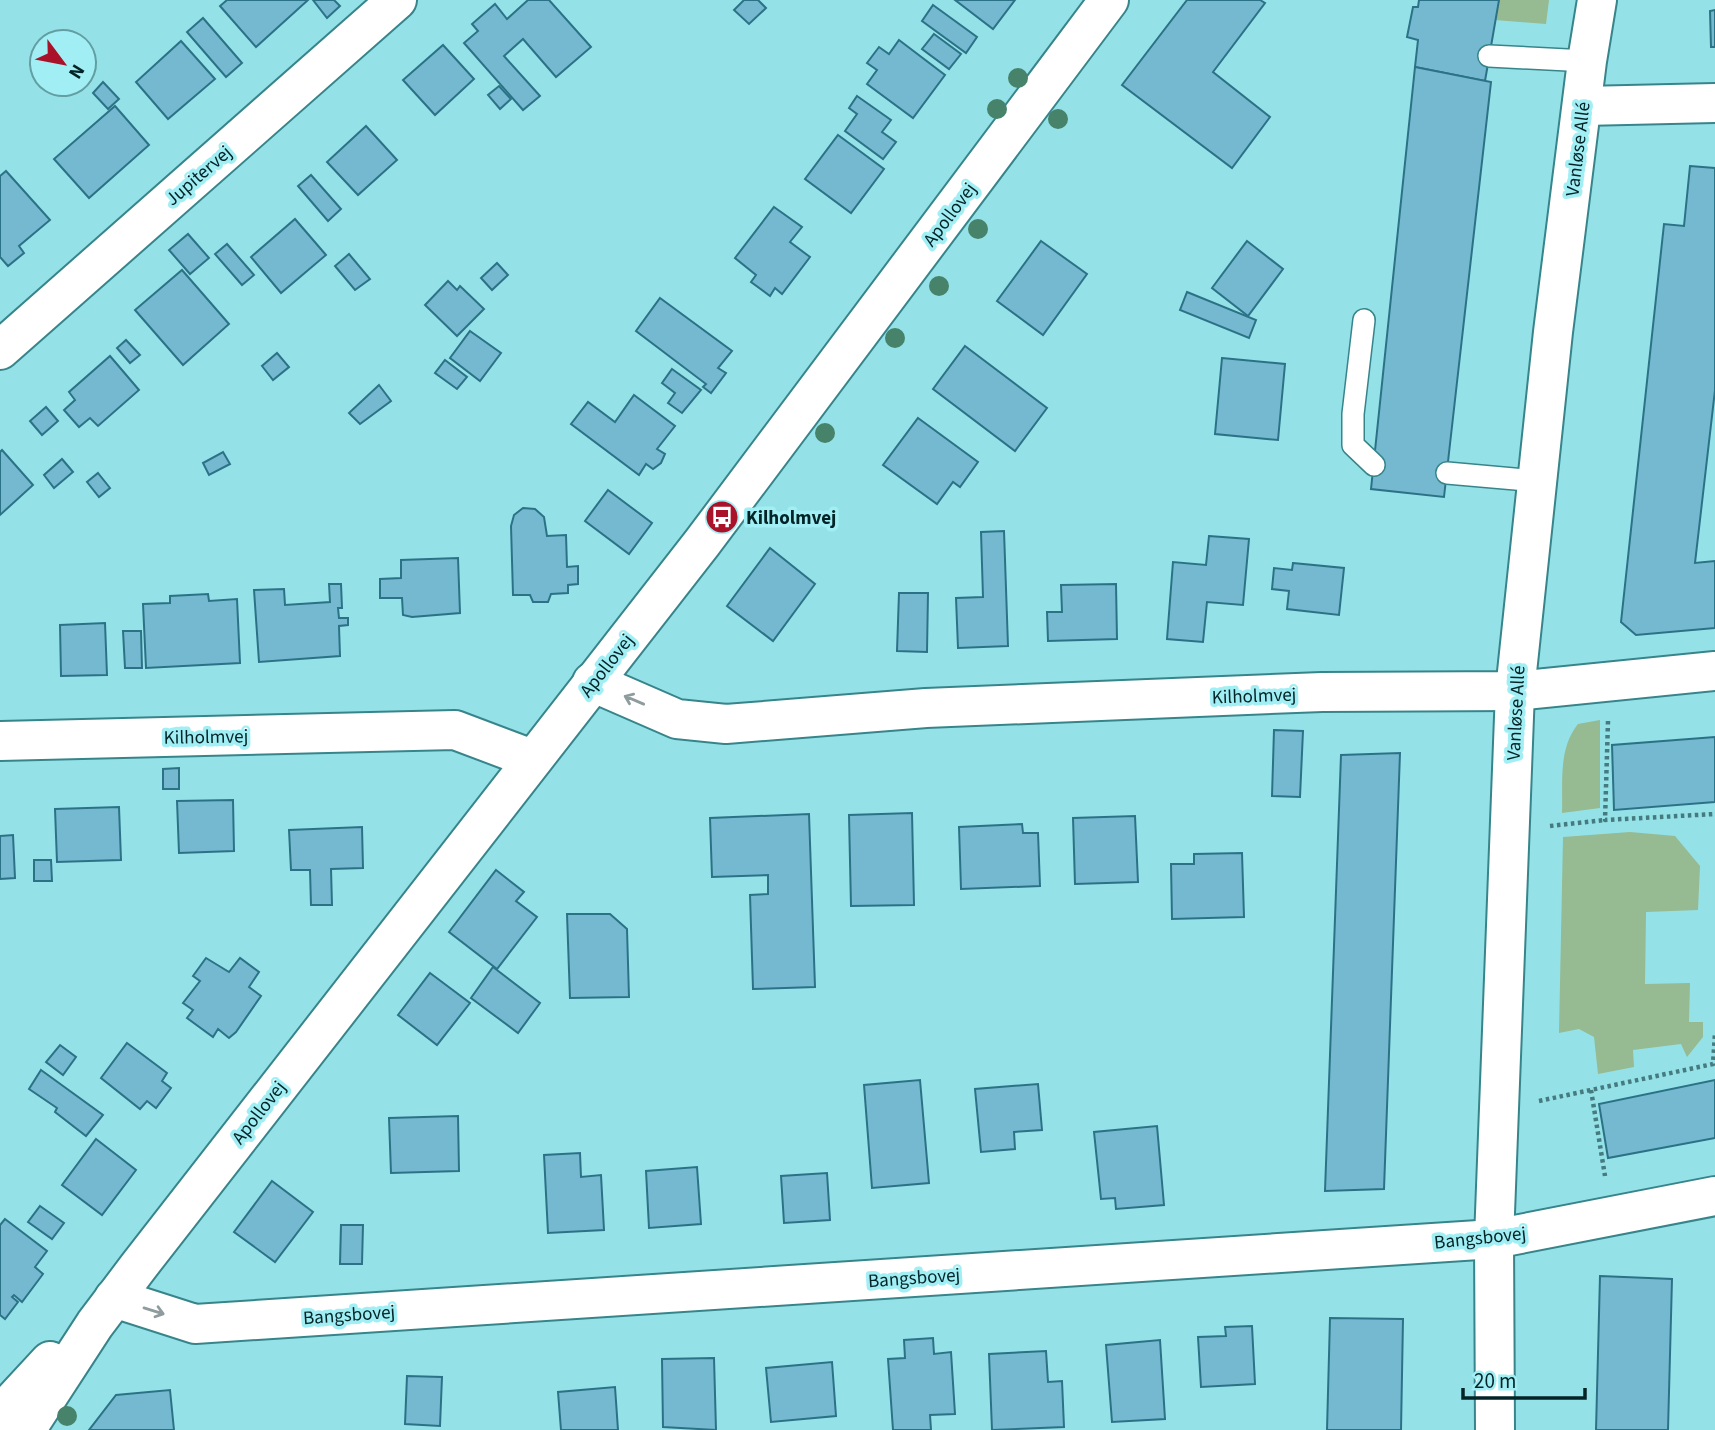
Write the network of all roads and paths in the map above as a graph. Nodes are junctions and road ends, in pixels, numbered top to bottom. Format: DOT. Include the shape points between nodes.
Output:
graph roads {
  1 [pos="397,0"];
  2 [pos="1109,0"];
  3 [pos="1597,0"];
  4 [pos="1489,55"];
  5 [pos="1587,61"];
  6 [pos="1715,103"];
  7 [pos="1583,106"];
  8 [pos="1364,320"];
  9 [pos="0,350"];
  10 [pos="1374,465"];
  11 [pos="1447,473"];
  12 [pos="1538,481"];
  13 [pos="1715,671"];
  14 [pos="1609,681"];
  15 [pos="592,682"];
  16 [pos="1515,691"];
  17 [pos="0,741"];
  18 [pos="532,759"];
  19 [pos="1715,814"];
  20 [pos="1605,820"];
  21 [pos="1510,830"];
  22 [pos="1715,1033"];
  23 [pos="1591,1090"];
  24 [pos="1498,1110"];
  25 [pos="1715,1196"];
  26 [pos="1612,1216"];
  27 [pos="1493,1239"];
  28 [pos="104,1311"];
  29 [pos="0,1415"];
  30 [pos="26,1430"];
  31 [pos="1495,1430"];
  1 -- 9 [label="street, Jupitervej"];
  2 -- 15 [label="street, Apollovej" via="702,544"];
  3 -- 5 [label="street, Vanløse Allé"];
  4 -- 5 [label="lane"];
  5 -- 7 [label="street, Vanløse Allé"];
  6 -- 7 [label="street"];
  7 -- 12 [label="street, Vanløse Allé"];
  8 -- 10 [label="lane" via="1353,445"];
  11 -- 12 [label="lane"];
  12 -- 16 [label="street, Vanløse Allé"];
  13 -- 14 [label="street, Kilholmvej"];
  14 -- 16 [label="street, Kilholmvej"];
  14 -- 20 [label="path"];
  16 -- 15 [label="street, Kilholmvej, one-way" via="1308,692 926,708 726,723 677,719"];
  15 -- 18 [label="street, Apollovej"];
  16 -- 21 [label="street, Vanløse Allé"];
  17 -- 18 [label="street, Kilholmvej" via="455,730"];
  18 -- 28 [label="street, Apollovej"];
  19 -- 20 [label="path"];
  20 -- 21 [label="path"];
  21 -- 24 [label="street, Vanløse Allé"];
  22 -- 23 [label="path" via="1713,1064"];
  23 -- 24 [label="path"];
  23 -- 26 [label="path"];
  24 -- 27 [label="street, Vanløse Allé"];
  25 -- 26 [label="street, Bangsbovej"];
  26 -- 27 [label="street, Bangsbovej"];
  28 -- 27 [label="street, Bangsbovej, one-way" via="195,1324"];
  27 -- 31 [label="street, Vanløse Allé"];
  28 -- 29 [label="street, Apollovej"];
  28 -- 30 [label="street, Apollovej"];
}
